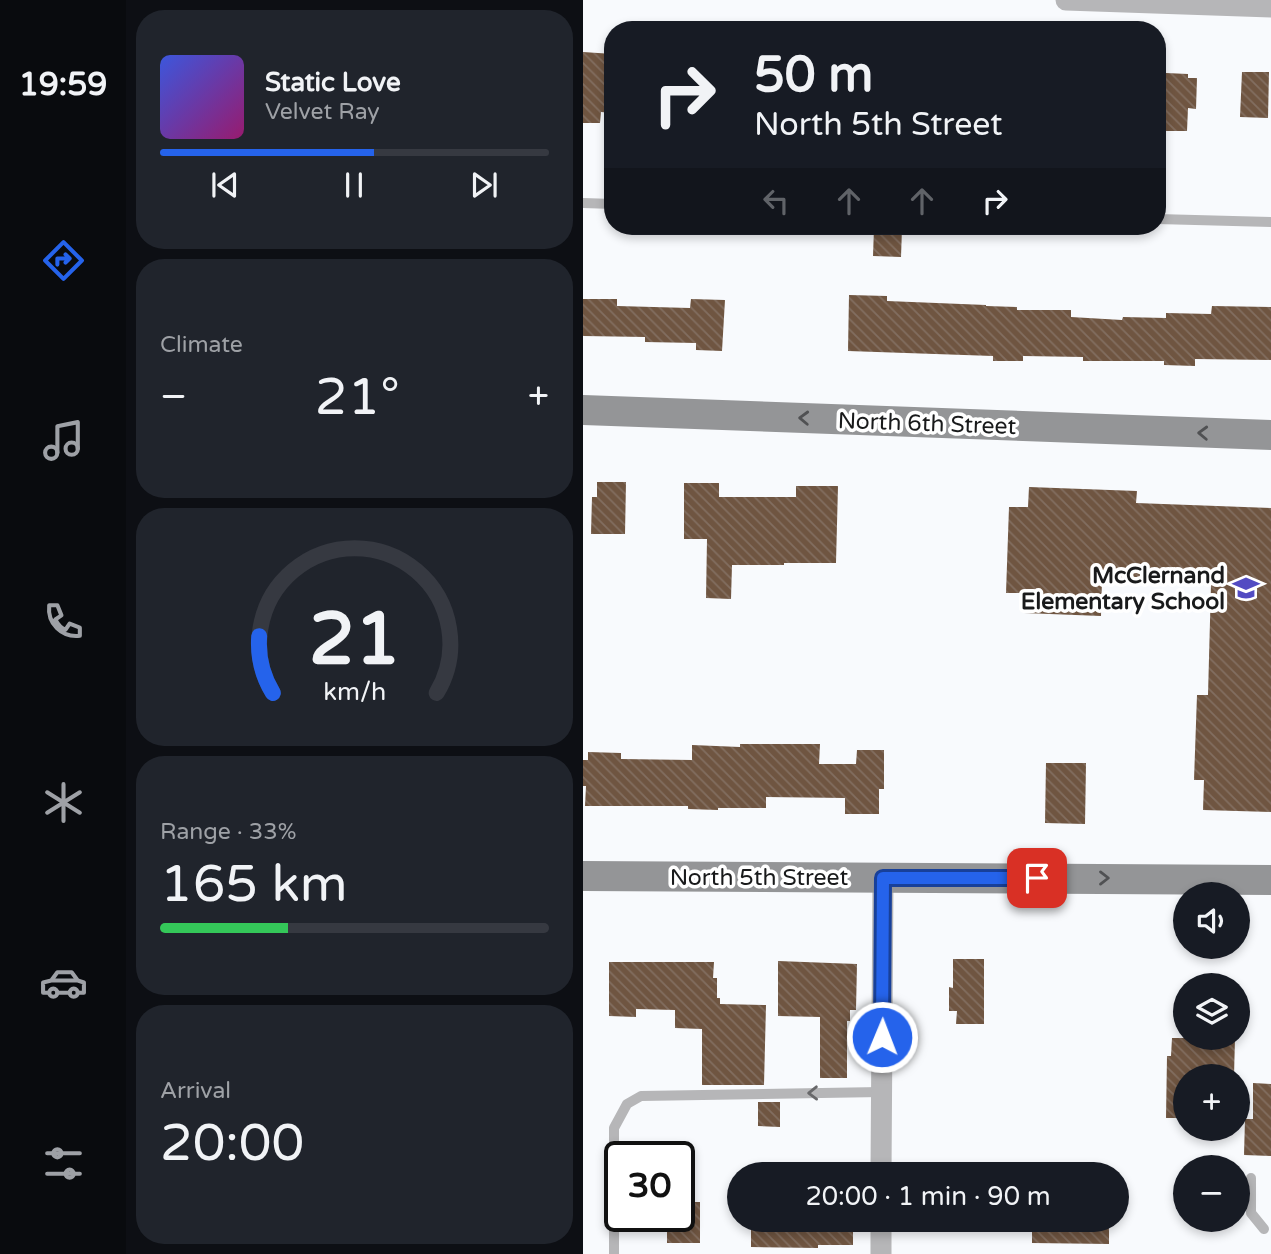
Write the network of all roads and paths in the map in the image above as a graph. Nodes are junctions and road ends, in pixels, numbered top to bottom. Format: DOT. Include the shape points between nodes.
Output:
graph roads {
  1 [pos="1066,0"];
  2 [pos="1271,7"];
  3 [pos="583,203"];
  4 [pos="604,204"];
  5 [pos="1166,219"];
  6 [pos="1271,222"];
  7 [pos="583,410"];
  8 [pos="1271,435"];
  9 [pos="583,876"];
  10 [pos="883,878"];
  11 [pos="1271,880"];
  12 [pos="881,1092"];
  13 [pos="881,1162"];
  14 [pos="1251,1178"];
  15 [pos="1264,1230"];
  16 [pos="881,1232"];
  17 [pos="614,1254"];
  18 [pos="881,1254"];
  1 -- 2 [label="street"];
  3 -- 4 [label="lane"];
  5 -- 6 [label="lane"];
  8 -- 7 [label="main road, North 6th Street, one-way"];
  9 -- 10 [label="main road, North 5th Street"];
  10 -- 11 [label="main road, North 5th Street, one-way"];
  10 -- 12 [label="street"];
  12 -- 13 [label="street"];
  12 -- 17 [label="lane, one-way" via="641,1096 627,1104 614,1128"];
  14 -- 15 [label="lane" via="1251,1213"];
  16 -- 18 [label="street"];
}
